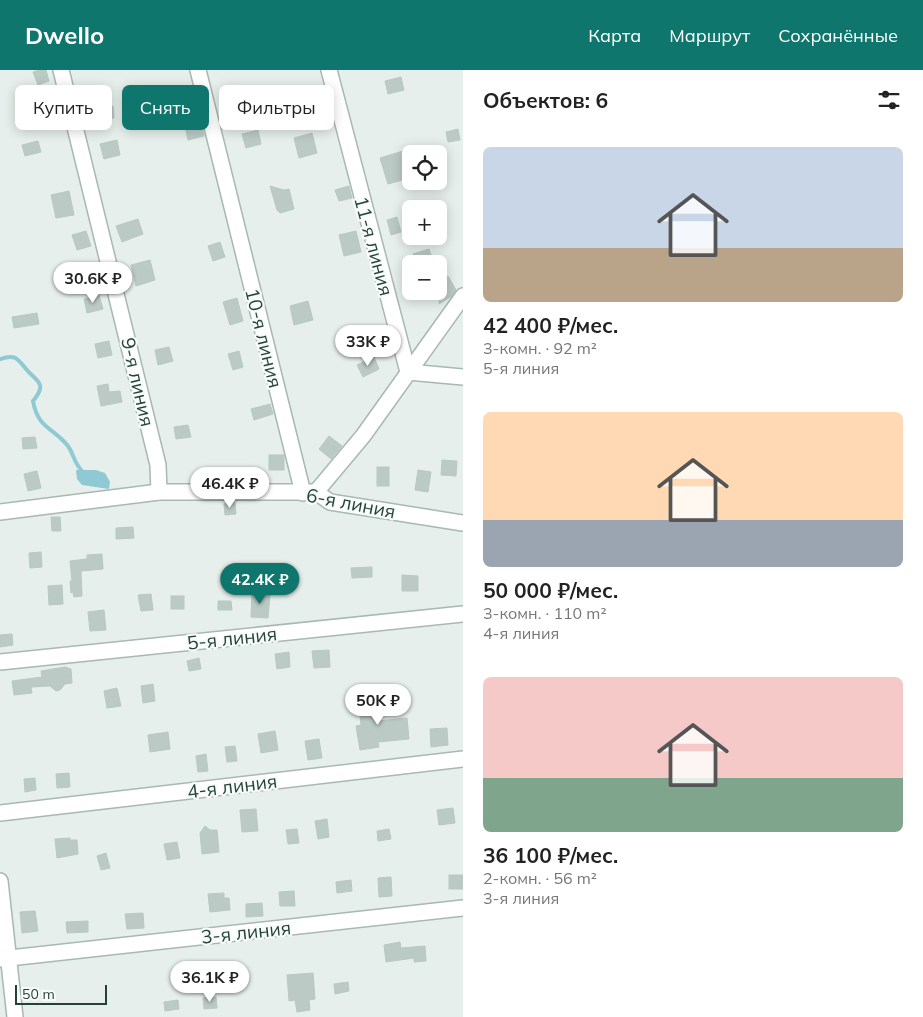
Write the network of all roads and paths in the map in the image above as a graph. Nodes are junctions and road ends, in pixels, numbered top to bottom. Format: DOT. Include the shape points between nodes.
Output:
graph roads {
  1 [pos="61,70"];
  2 [pos="198,70"];
  3 [pos="329,70"];
  4 [pos="463,296"];
  5 [pos="408,372"];
  6 [pos="463,377"];
  7 [pos="159,492"];
  8 [pos="310,493"];
  9 [pos="0,512"];
  10 [pos="463,523"];
  11 [pos="463,614"];
  12 [pos="0,662"];
  13 [pos="463,759"];
  14 [pos="0,813"];
  15 [pos="0,881"];
  16 [pos="463,908"];
  17 [pos="4,958"];
  18 [pos="15,1017"];
  1 -- 7 [label="street, 9-я линия" via="158,465"];
  2 -- 8 [label="street, 10-я линия"];
  3 -- 5 [label="street, 11-я линия"];
  4 -- 5 [label="street"];
  5 -- 6 [label="street"];
  5 -- 8 [label="street" via="363,436"];
  7 -- 8 [label="street, 6-я линия"];
  7 -- 9 [label="street, 6-я линия"];
  8 -- 10 [label="street, 6-я линия" via="330,502"];
  11 -- 12 [label="street, 5-я линия"];
  13 -- 14 [label="street, 4-я линия"];
  15 -- 17 [label="street"];
  16 -- 17 [label="street, 3-я линия"];
  17 -- 18 [label="street"];
}
